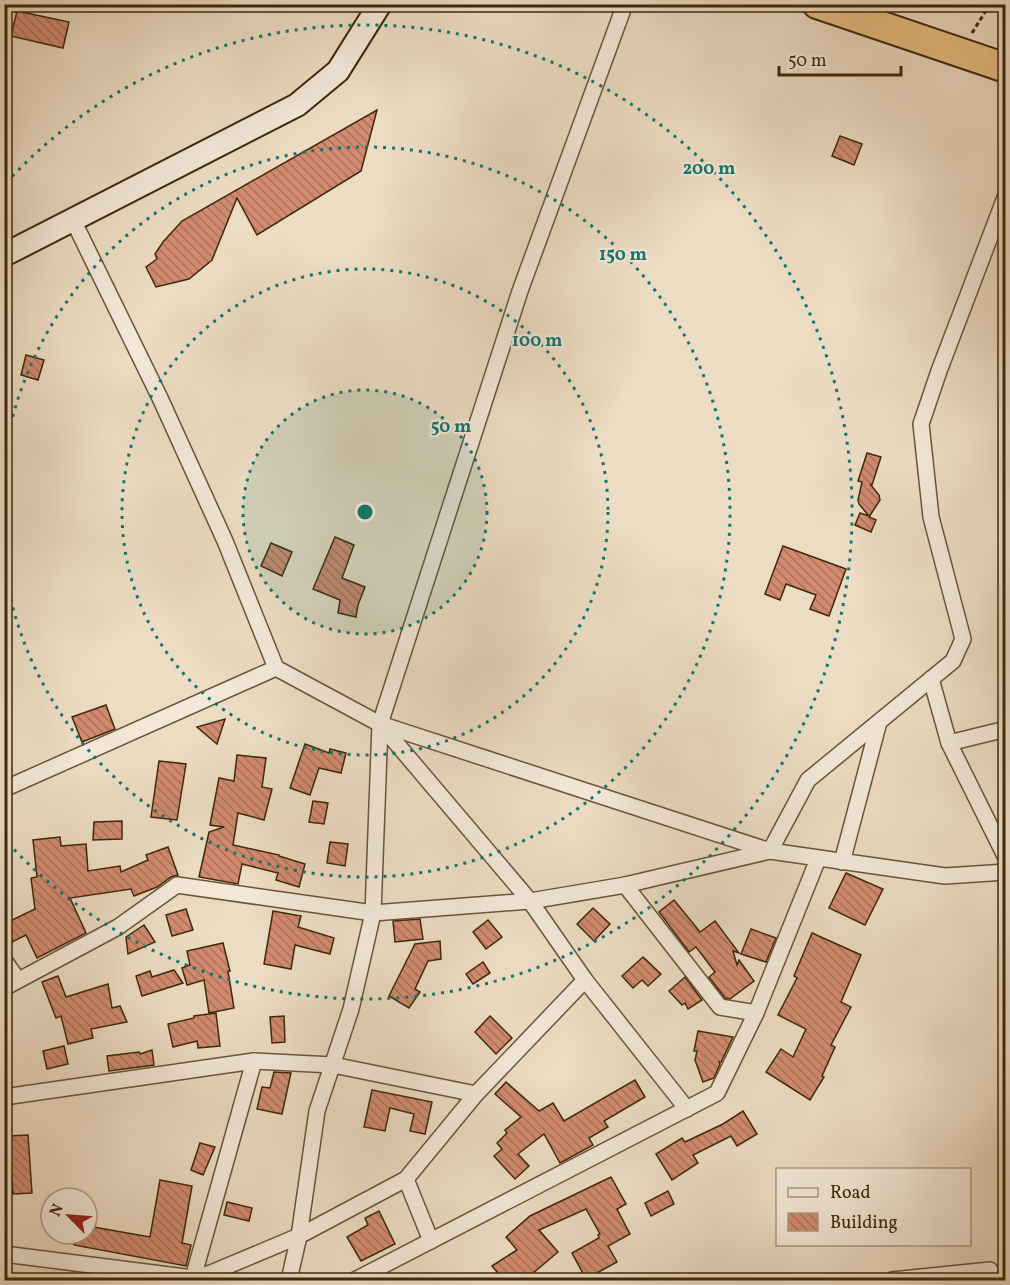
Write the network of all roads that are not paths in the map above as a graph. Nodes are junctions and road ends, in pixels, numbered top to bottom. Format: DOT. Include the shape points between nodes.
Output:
graph roads {
  1 [pos="380,4"];
  2 [pos="625,4"];
  3 [pos="817,4"];
  4 [pos="1005,68"];
  5 [pos="1005,195"];
  6 [pos="73,220"];
  7 [pos="4,255"];
  8 [pos="276,668"];
  9 [pos="931,680"];
  10 [pos="879,722"];
  11 [pos="380,724"];
  12 [pos="1005,729"];
  13 [pos="949,743"];
  14 [pos="4,789"];
  15 [pos="770,851"];
  16 [pos="1005,858"];
  17 [pos="818,859"];
  18 [pos="842,862"];
  19 [pos="1005,872"];
  20 [pos="625,885"];
  21 [pos="530,901"];
  22 [pos="373,913"];
  23 [pos="4,960"];
  24 [pos="18,980"];
  25 [pos="585,980"];
  26 [pos="4,988"];
  27 [pos="756,1013"];
  28 [pos="254,1061"];
  29 [pos="333,1065"];
  30 [pos="476,1094"];
  31 [pos="4,1097"];
  32 [pos="687,1109"];
  33 [pos="406,1179"];
  34 [pos="298,1236"];
  35 [pos="430,1242"];
  36 [pos="4,1254"];
  37 [pos="193,1278"];
  38 [pos="290,1281"];
  39 [pos="355,1281"];
  40 [pos="892,1281"];
  41 [pos="987,1281"];
  1 -- 6 [label="street" via="338,71 297,105"];
  2 -- 11 [label="street" via="520,291"];
  3 -- 4 [label="highway"];
  5 -- 9 [label="street" via="921,424 932,518 963,639 953,661"];
  6 -- 7 [label="street"];
  6 -- 8 [label="street" via="165,408"];
  8 -- 11 [label="street"];
  8 -- 14 [label="street"];
  9 -- 10 [label="street"];
  9 -- 13 [label="street"];
  10 -- 15 [label="street" via="808,780"];
  10 -- 18 [label="street"];
  11 -- 15 [label="street"];
  11 -- 21 [label="street"];
  11 -- 22 [label="street"];
  12 -- 13 [label="street"];
  13 -- 16 [label="street"];
  15 -- 17 [label="street"];
  15 -- 20 [label="street"];
  17 -- 18 [label="street"];
  17 -- 27 [label="street"];
  18 -- 19 [label="street" via="945,876"];
  20 -- 21 [label="street"];
  20 -- 27 [label="street" via="720,1007"];
  21 -- 22 [label="street"];
  21 -- 25 [label="street"];
  22 -- 24 [label="street" via="177,885 118,927"];
  22 -- 29 [label="street" via="351,1009"];
  23 -- 24 [label="street"];
  24 -- 26 [label="street"];
  25 -- 30 [label="street"];
  25 -- 32 [label="street"];
  27 -- 32 [label="street" via="717,1093"];
  28 -- 29 [label="street"];
  28 -- 31 [label="street"];
  28 -- 37 [label="street"];
  29 -- 30 [label="street"];
  29 -- 34 [label="street" via="317,1111"];
  30 -- 33 [label="street"];
  32 -- 35 [label="street"];
  33 -- 34 [label="street"];
  33 -- 35 [label="street"];
  34 -- 37 [label="street"];
  34 -- 38 [label="street"];
  35 -- 39 [label="street"];
  36 -- 37 [label="street"];
  40 -- 41 [label="street" via="990,1270"];
}
